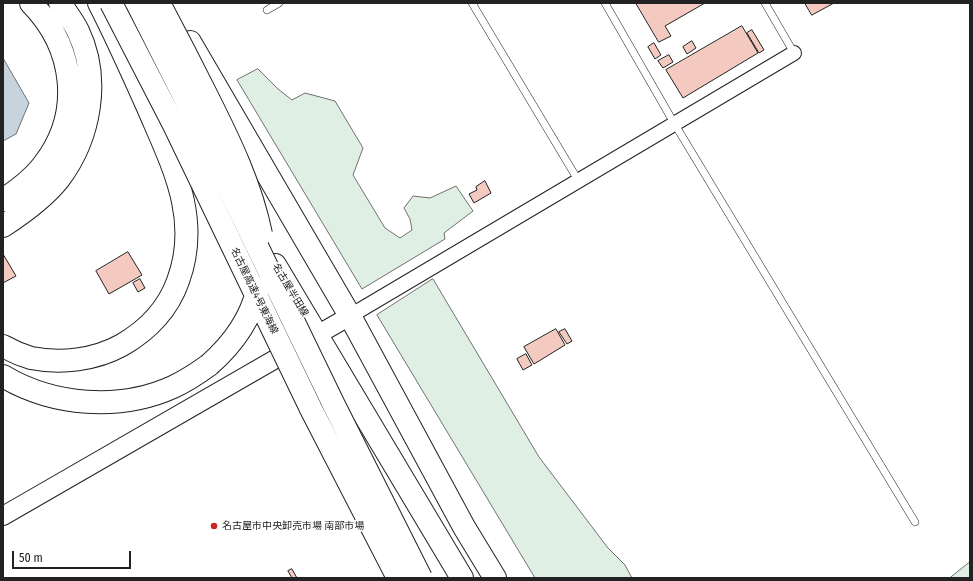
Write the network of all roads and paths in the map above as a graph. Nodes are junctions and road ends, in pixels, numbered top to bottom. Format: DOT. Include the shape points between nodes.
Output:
graph roads {
  1 [pos="31,3"];
  2 [pos="60,3"];
  3 [pos="99,3"];
  4 [pos="111,3"];
  5 [pos="117,3"];
  6 [pos="137,3"];
  7 [pos="159,3"];
  8 [pos="168,3"];
  9 [pos="279,3"];
  10 [pos="472,3"];
  11 [pos="605,3"];
  12 [pos="765,3"];
  13 [pos="267,10"];
  14 [pos="794,53"];
  15 [pos="674,123"];
  16 [pos="578,180"];
  17 [pos="3,200"];
  18 [pos="3,226"];
  19 [pos="350,316"];
  20 [pos="317,334"];
  21 [pos="3,346"];
  22 [pos="3,376"];
  23 [pos="3,516"];
  24 [pos="915,522"];
  25 [pos="398,578"];
  26 [pos="421,578"];
  27 [pos="462,578"];
  28 [pos="495,578"];
  1 -- 17 [label="main road" via="43,14 60,44 66,61 69,77 68,109 60,139 43,166"];
  2 -- 18 [label="main road" via="78,32 84,48 90,82 90,100 83,134 76,151 46,193"];
  3 -- 21 [label="main road" via="124,53 179,183 187,222 186,258 175,290 157,318 145,330 115,348 82,359 53,360 30,358"];
  4 -- 25 [label="main road, 名古屋高速4号東海線, bridge" via="174,126 311,409"];
  5 -- 20 [label="main road, 名古屋半田線"];
  6 -- 26 [label="main road, bridge"];
  7 -- 22 [label="main road, bridge" via="226,135 256,212 261,234 261,277 250,312 232,341 209,365 173,387 148,396 113,402 67,399 26,387"];
  8 -- 19 [label="main road"];
  9 -- 13 [label="lane"];
  10 -- 16 [label="lane"];
  11 -- 15 [label="lane"];
  12 -- 14 [label="lane"];
  14 -- 15 [label="street"];
  15 -- 16 [label="street"];
  15 -- 24 [label="lane"];
  16 -- 19 [label="street"];
  19 -- 20 [label="street"];
  19 -- 28 [label="main road" via="464,527"];
  20 -- 23 [label="street"];
  20 -- 27 [label="main road, 名古屋半田線"];
}
